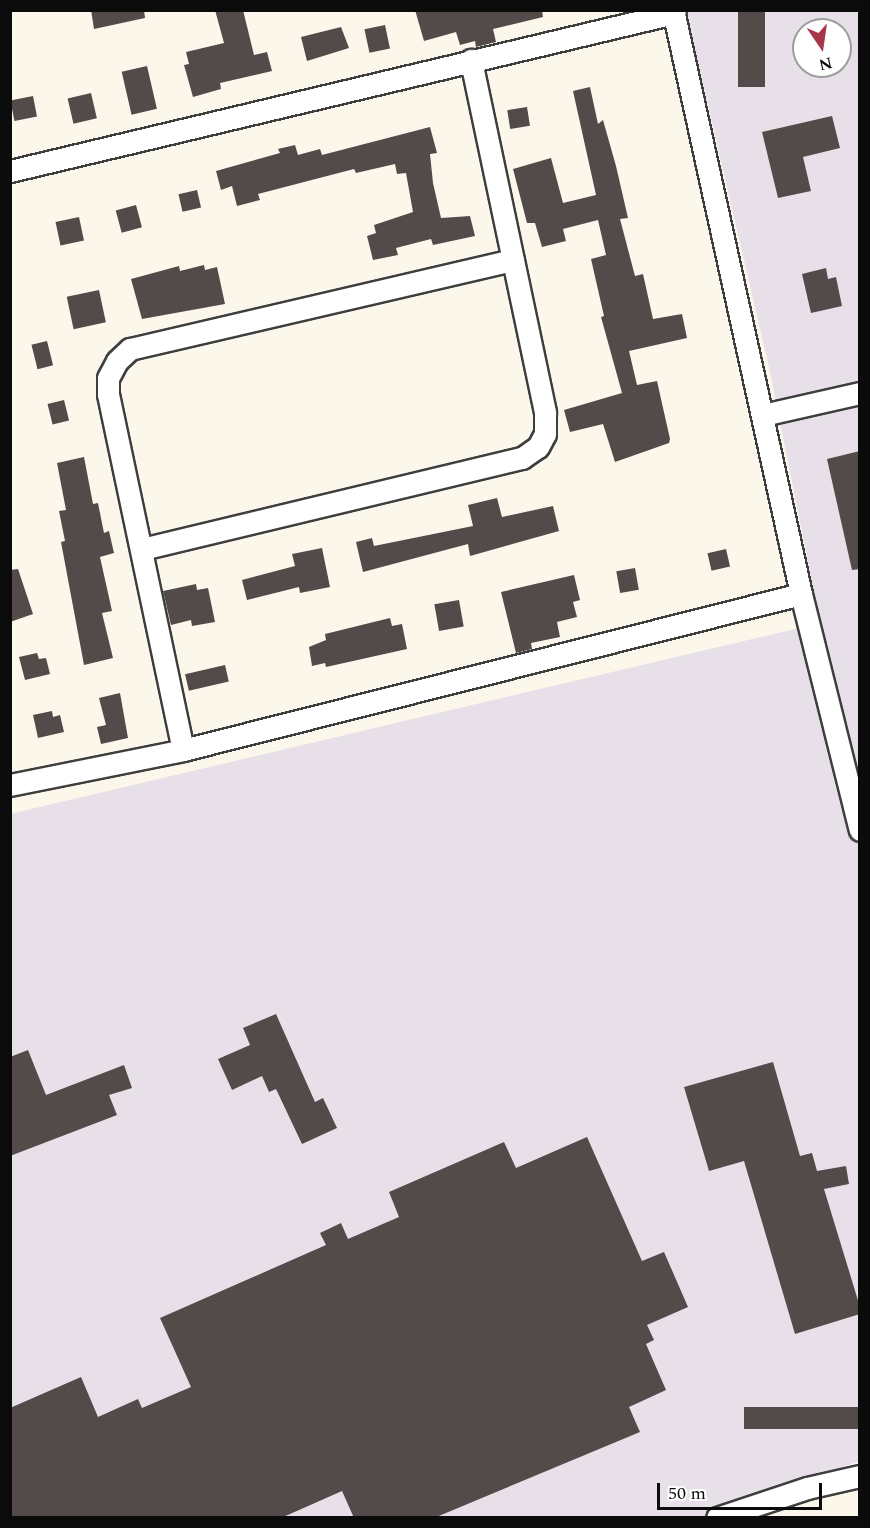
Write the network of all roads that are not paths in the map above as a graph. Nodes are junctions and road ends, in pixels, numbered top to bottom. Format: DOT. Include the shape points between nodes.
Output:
graph roads {
  1 [pos="673,12"];
  2 [pos="471,60"];
  3 [pos="10,171"];
  4 [pos="513,260"];
  5 [pos="860,393"];
  6 [pos="763,415"];
  7 [pos="142,549"];
  8 [pos="801,594"];
  9 [pos="183,750"];
  10 [pos="10,785"];
  11 [pos="860,830"];
  12 [pos="860,1476"];
  13 [pos="717,1518"];
  1 -- 2 [label="street"];
  1 -- 6 [label="street"];
  2 -- 3 [label="street"];
  2 -- 4 [label="street"];
  4 -- 7 [label="street" via="545,412 545,434 538,447 522,458"];
  4 -- 7 [label="street" via="130,349 117,361 108,378 108,394"];
  5 -- 6 [label="street"];
  6 -- 8 [label="street"];
  7 -- 9 [label="street"];
  8 -- 9 [label="street"];
  8 -- 11 [label="street"];
  9 -- 10 [label="street"];
  12 -- 13 [label="street" via="807,1488"];
}
